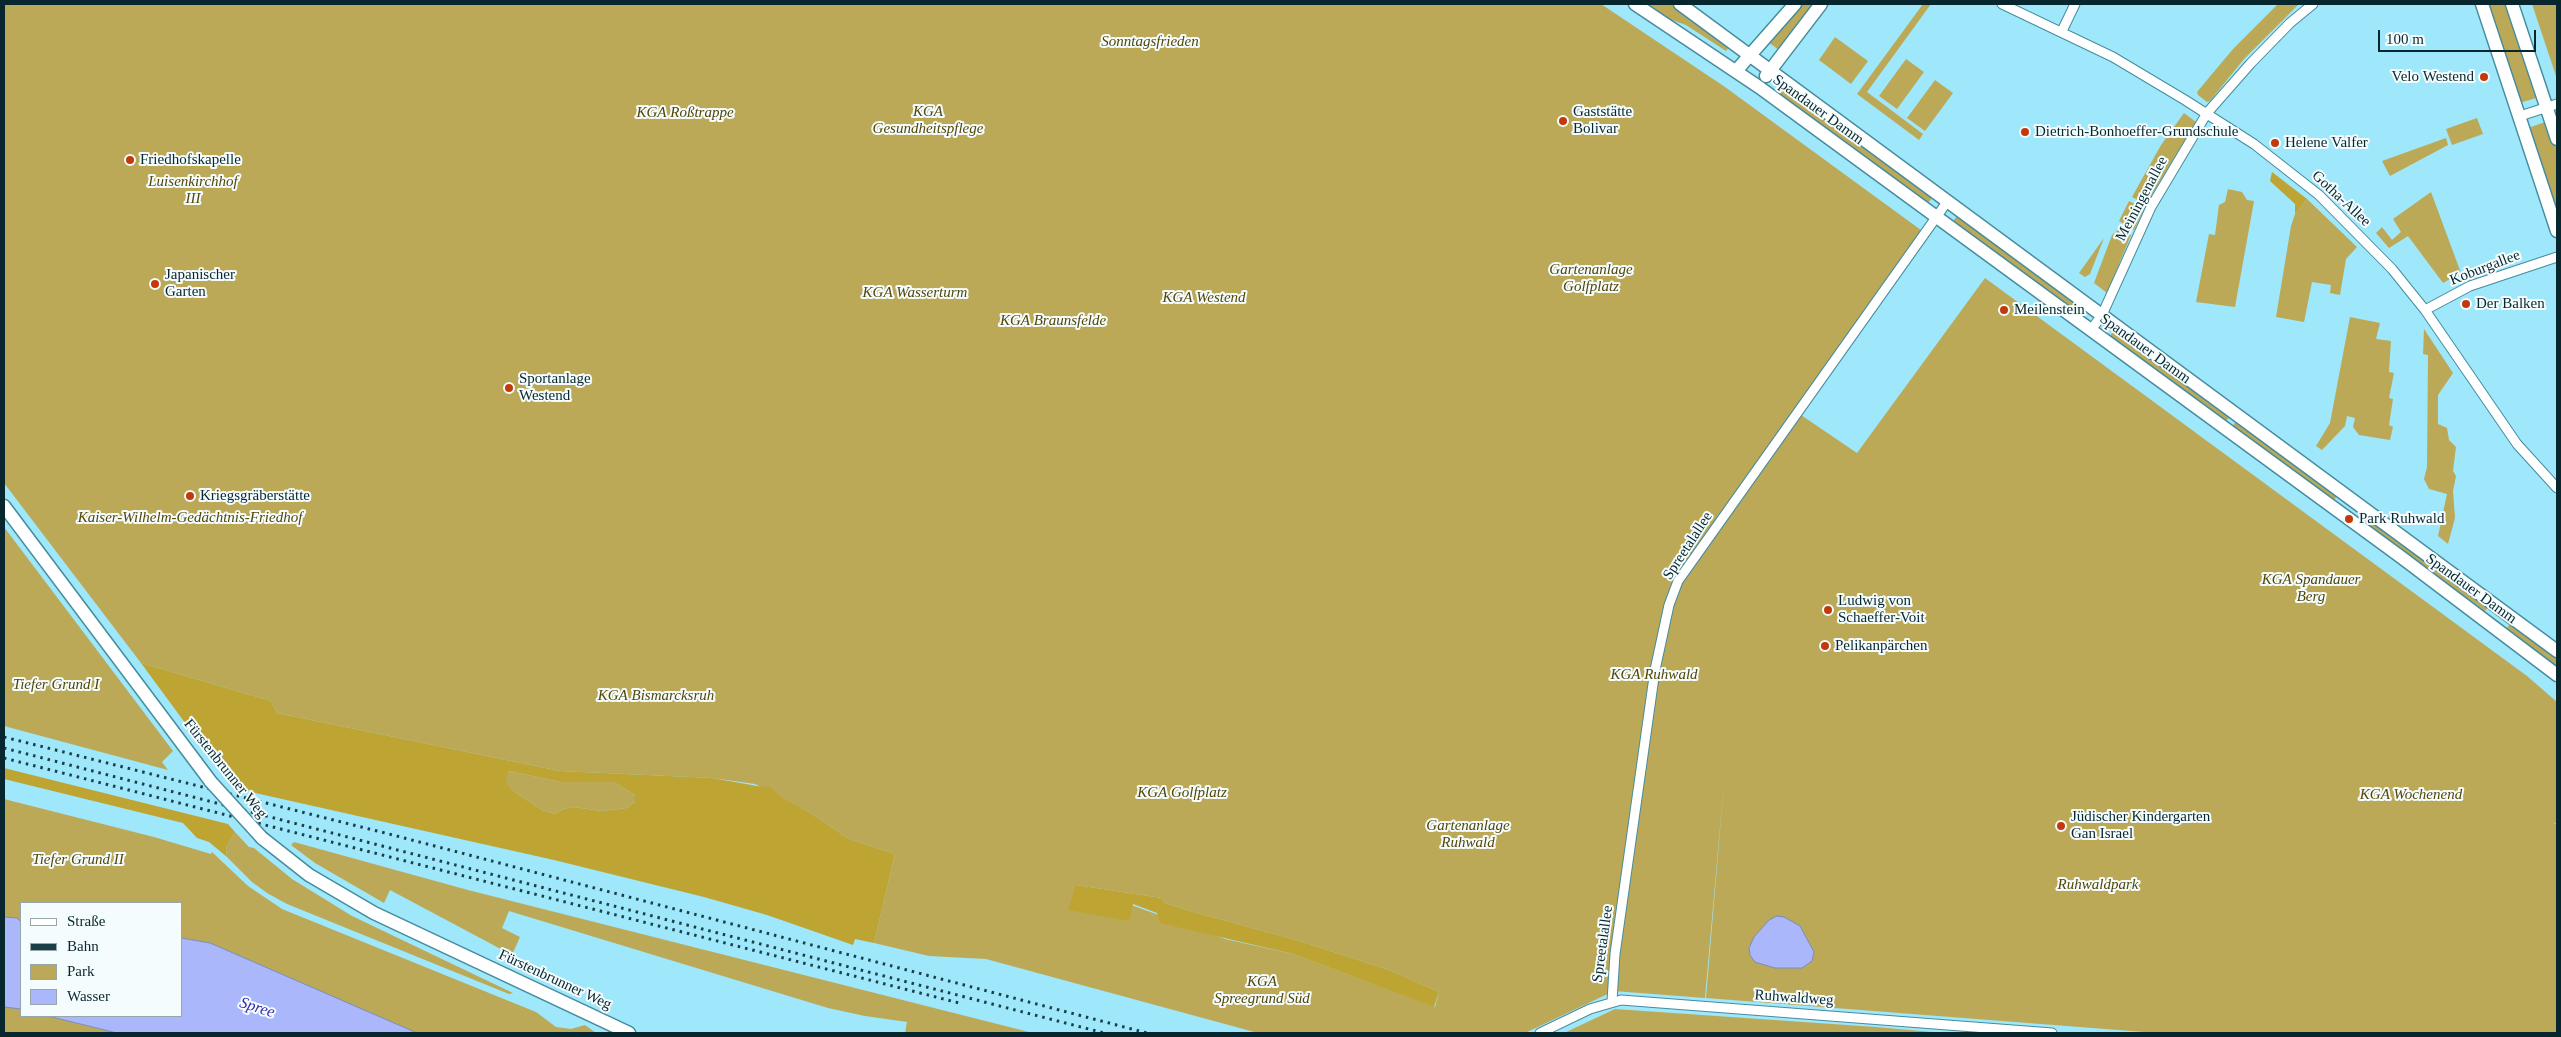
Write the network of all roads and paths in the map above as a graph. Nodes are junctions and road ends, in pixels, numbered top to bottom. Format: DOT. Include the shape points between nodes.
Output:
graph roads {
  1 [pos="1635,4"];
  2 [pos="1680,4"];
  3 [pos="1796,4"];
  4 [pos="1821,4"];
  5 [pos="2002,4"];
  6 [pos="2075,4"];
  7 [pos="2313,4"];
  8 [pos="2482,4"];
  9 [pos="2512,4"];
  10 [pos="2062,31"];
  11 [pos="1749,55"];
  12 [pos="1736,71"];
  13 [pos="1770,71"];
  14 [pos="1759,87"];
  15 [pos="2552,106"];
  16 [pos="2207,113"];
  17 [pos="2520,116"];
  18 [pos="2557,139"];
  19 [pos="1947,202"];
  20 [pos="1936,216"];
  21 [pos="2557,231"];
  22 [pos="2557,257"];
  23 [pos="2425,310"];
  24 [pos="2102,315"];
  25 [pos="2091,330"];
  26 [pos="2557,488"];
  27 [pos="4,506"];
  28 [pos="2557,651"];
  29 [pos="2557,675"];
  30 [pos="1612,1001"];
  31 [pos="629,1033"];
  32 [pos="1540,1033"];
  33 [pos="2052,1033"];
  1 -- 12 [label="main road, Spandauer Damm"];
  2 -- 11 [label="main road, Spandauer Damm"];
  3 -- 11 [label="main road"];
  4 -- 13 [label="main road"];
  5 -- 10 [label="street, Gotha-Allee"];
  6 -- 10 [label="street"];
  7 -- 16 [label="street, Meiningenallee" via="2251,63"];
  8 -- 17 [label="main road"];
  9 -- 15 [label="main road"];
  10 -- 16 [label="street, Gotha-Allee"];
  11 -- 12 [label="main road"];
  11 -- 13 [label="main road, Spandauer Damm"];
  12 -- 14 [label="main road, Spandauer Damm"];
  13 -- 14 [label="main road"];
  13 -- 19 [label="main road, Spandauer Damm"];
  14 -- 20 [label="main road, Spandauer Damm"];
  15 -- 17 [label="street"];
  15 -- 18 [label="main road"];
  16 -- 23 [label="street, Gotha-Allee" via="2280,163 2319,195 2366,240"];
  16 -- 24 [label="street, Meiningenallee" via="2151,207"];
  17 -- 21 [label="main road"];
  19 -- 20 [label="street, Spreetalallee"];
  19 -- 24 [label="main road, Spandauer Damm"];
  20 -- 25 [label="main road, Spandauer Damm"];
  20 -- 30 [label="street, Spreetalallee" via="1678,581 1669,605 1656,670 1615,954"];
  22 -- 23 [label="street, Koburgallee" via="2470,286"];
  23 -- 26 [label="street, Gotha-Allee" via="2516,444"];
  24 -- 25 [label="street, Meiningenallee"];
  24 -- 28 [label="main road, Spandauer Damm"];
  25 -- 29 [label="main road, Spandauer Damm"];
  27 -- 31 [label="main road, Fürstenbrunner Weg, bridge" via="211,782 262,838 309,874 374,913"];
  30 -- 32 [label="street, Ruhwaldweg"];
  30 -- 33 [label="street, Ruhwaldweg" via="1649,1001"];
}
